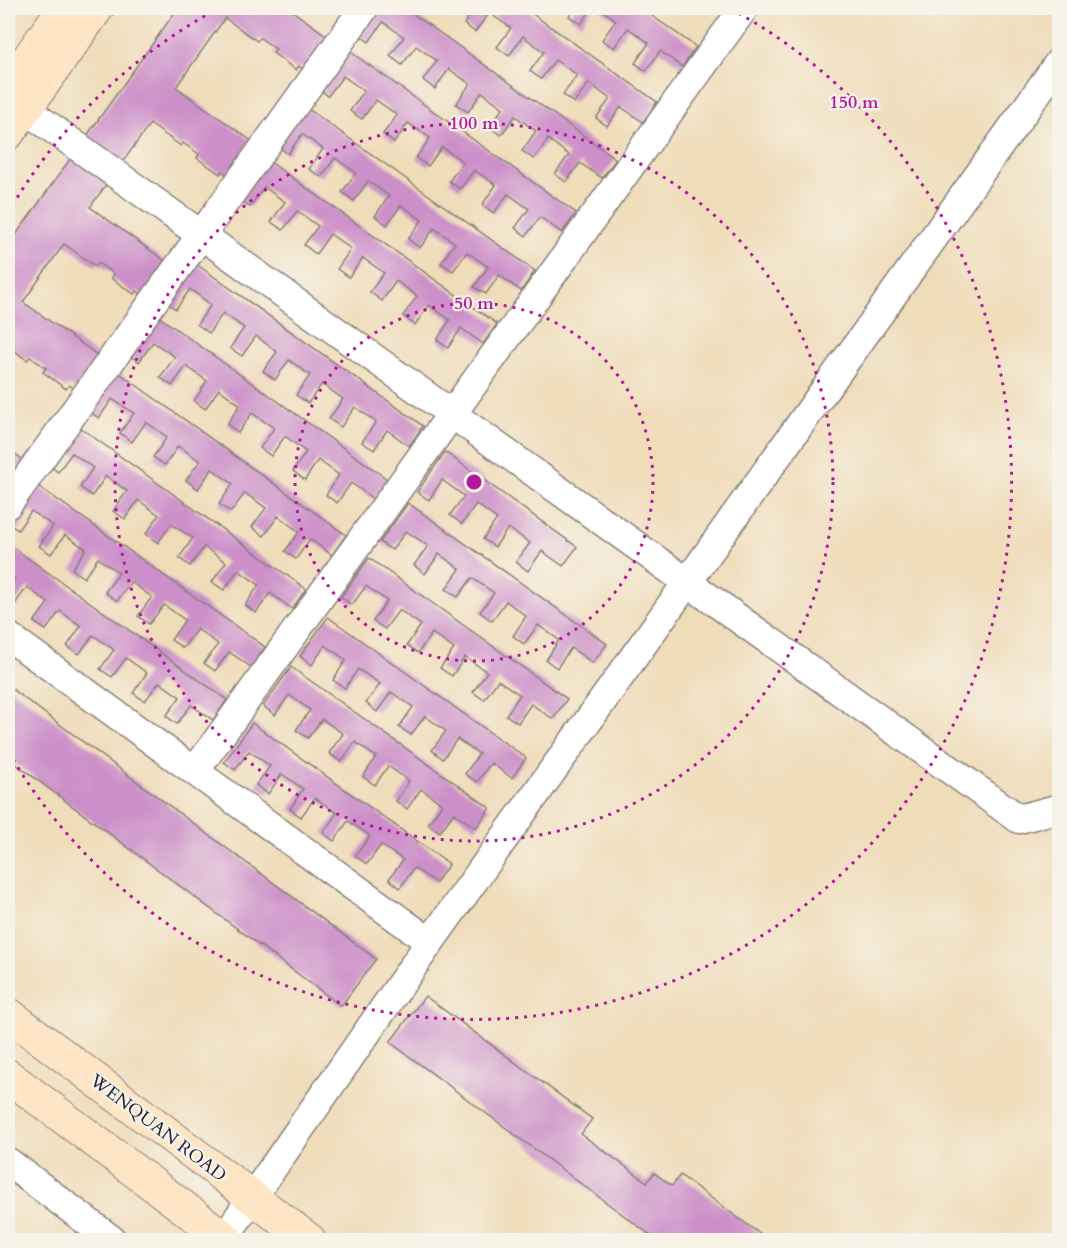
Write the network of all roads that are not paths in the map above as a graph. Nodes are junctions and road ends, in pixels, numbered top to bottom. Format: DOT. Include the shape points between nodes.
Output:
graph roads {
  1 [pos="64,8"];
  2 [pos="97,8"];
  3 [pos="364,8"];
  4 [pos="744,8"];
  5 [pos="1059,61"];
  6 [pos="13,110"];
  7 [pos="201,234"];
  8 [pos="452,413"];
  9 [pos="8,504"];
  10 [pos="688,581"];
  11 [pos="8,636"];
  12 [pos="195,771"];
  13 [pos="1059,808"];
  14 [pos="430,942"];
  15 [pos="8,1014"];
  16 [pos="8,1076"];
  17 [pos="8,1162"];
  18 [pos="250,1198"];
  19 [pos="226,1239"];
  20 [pos="112,1240"];
  21 [pos="309,1240"];
  1 -- 6 [label="main road"];
  2 -- 6 [label="main road"];
  3 -- 7 [label="street"];
  4 -- 8 [label="street"];
  5 -- 10 [label="street"];
  6 -- 7 [label="street"];
  7 -- 8 [label="street"];
  7 -- 9 [label="street"];
  8 -- 10 [label="street"];
  8 -- 12 [label="street"];
  10 -- 13 [label="street" via="1019,819"];
  10 -- 14 [label="street"];
  11 -- 12 [label="street"];
  12 -- 14 [label="street"];
  14 -- 18 [label="street"];
  15 -- 18 [label="main road, WENQUAN ROAD"];
  16 -- 19 [label="main road"];
  17 -- 20 [label="street"];
  18 -- 19 [label="street"];
  18 -- 21 [label="main road, WENQUAN ROAD"];
}
